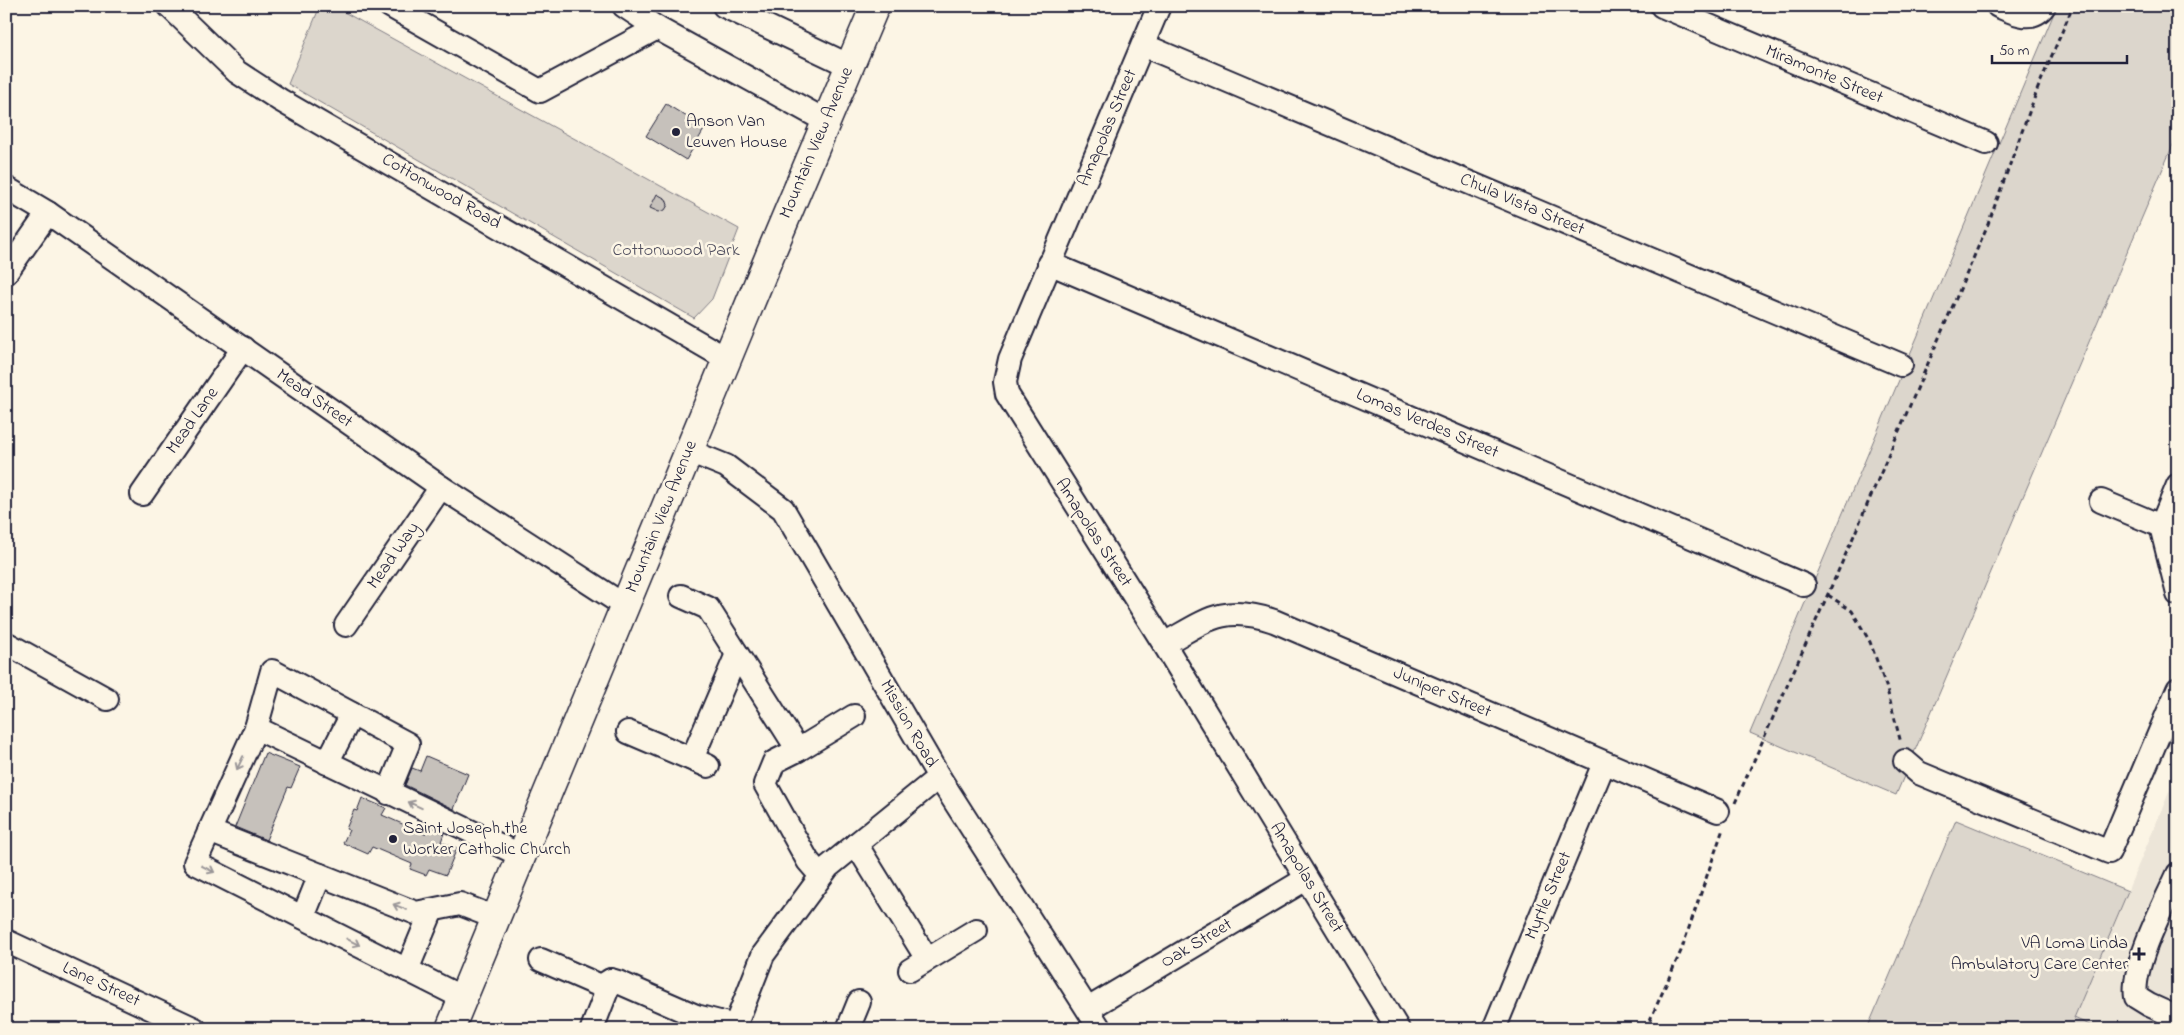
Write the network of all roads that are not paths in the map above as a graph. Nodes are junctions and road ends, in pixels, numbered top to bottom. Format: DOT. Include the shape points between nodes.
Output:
graph roads {
  1 [pos="169,6"];
  2 [pos="390,6"];
  3 [pos="624,6"];
  4 [pos="724,6"];
  5 [pos="875,6"];
  6 [pos="1159,6"];
  7 [pos="1662,6"];
  8 [pos="1998,6"];
  9 [pos="2044,6"];
  10 [pos="657,28"];
  11 [pos="1143,45"];
  12 [pos="850,66"];
  13 [pos="826,121"];
  14 [pos="1986,143"];
  15 [pos="6,188"];
  16 [pos="48,213"];
  17 [pos="1050,262"];
  18 [pos="6,273"];
  19 [pos="243,348"];
  20 [pos="728,359"];
  21 [pos="1901,365"];
  22 [pos="689,452"];
  23 [pos="2178,485"];
  24 [pos="441,487"];
  25 [pos="142,494"];
  26 [pos="2101,501"];
  27 [pos="2161,526"];
  28 [pos="1804,585"];
  29 [pos="2178,594"];
  30 [pos="681,596"];
  31 [pos="625,606"];
  32 [pos="346,625"];
  33 [pos="6,643"];
  34 [pos="1164,644"];
  35 [pos="737,654"];
  36 [pos="2178,689"];
  37 [pos="107,699"];
  38 [pos="352,714"];
  39 [pos="854,716"];
  40 [pos="256,728"];
  41 [pos="628,732"];
  42 [pos="798,750"];
  43 [pos="1905,761"];
  44 [pos="327,762"];
  45 [pos="1604,762"];
  46 [pos="939,777"];
  47 [pos="388,793"];
  48 [pos="1725,815"];
  49 [pos="210,831"];
  50 [pos="856,844"];
  51 [pos="522,856"];
  52 [pos="2178,874"];
  53 [pos="320,875"];
  54 [pos="821,876"];
  55 [pos="1306,879"];
  56 [pos="432,910"];
  57 [pos="303,917"];
  58 [pos="496,918"];
  59 [pos="976,930"];
  60 [pos="6,941"];
  61 [pos="541,960"];
  62 [pos="407,970"];
  63 [pos="611,980"];
  64 [pos="463,998"];
  65 [pos="859,1002"];
  66 [pos="1088,1009"];
  67 [pos="2178,1018"];
  68 [pos="734,1028"];
  69 [pos="195,1029"];
  70 [pos="450,1029"];
  71 [pos="592,1029"];
  72 [pos="848,1029"];
  73 [pos="1100,1029"];
  74 [pos="1398,1029"];
  75 [pos="1494,1029"];
  1 -- 20 [label="street, Cottonwood Road" via="237,72 280,100"];
  2 -- 10 [label="street" via="540,91"];
  3 -- 10 [label="street"];
  4 -- 12 [label="street"];
  5 -- 12 [label="main road, Mountain View Avenue"];
  6 -- 11 [label="street, Amapolas Street"];
  7 -- 14 [label="street, Miramonte Street"];
  8 -- 9 [label="street" via="2034,16"];
  10 -- 13 [label="street"];
  11 -- 17 [label="street, Amapolas Street"];
  11 -- 21 [label="street, Chula Vista Street"];
  12 -- 13 [label="main road, Mountain View Avenue"];
  13 -- 20 [label="main road, Mountain View Avenue"];
  15 -- 16 [label="street, Mead Street"];
  16 -- 18 [label="street"];
  16 -- 19 [label="street, Mead Street"];
  17 -- 28 [label="street, Lomas Verdes Street"];
  17 -- 34 [label="street, Amapolas Street" via="1007,370 1007,394"];
  19 -- 24 [label="street, Mead Street"];
  19 -- 25 [label="street, Mead Lane"];
  20 -- 22 [label="main road, Mountain View Avenue"];
  22 -- 31 [label="main road, Mountain View Avenue"];
  22 -- 46 [label="street, Mission Road" via="726,466 783,509"];
  23 -- 27 [label="street"];
  24 -- 31 [label="street, Mead Street"];
  24 -- 32 [label="street, Mead Way"];
  26 -- 27 [label="street"];
  27 -- 29 [label="street"];
  30 -- 35 [label="street" via="708,608"];
  31 -- 51 [label="main road, Mountain View Avenue"];
  33 -- 37 [label="street"];
  34 -- 45 [label="street, Juniper Street" via="1211,618 1237,613 1255,615 1283,624"];
  34 -- 55 [label="street, Amapolas Street"];
  35 -- 41 [label="street" via="700,762"];
  35 -- 42 [label="street"];
  36 -- 43 [label="street" via="2109,852 1919,773"];
  38 -- 40 [label="street" via="272,671"];
  38 -- 44 [label="street"];
  38 -- 47 [label="street" via="408,744"];
  39 -- 42 [label="street"];
  40 -- 44 [label="street"];
  40 -- 49 [label="street, one-way"];
  42 -- 54 [label="street" via="774,762 764,784 808,861"];
  44 -- 47 [label="street"];
  45 -- 48 [label="street, Juniper Street"];
  45 -- 75 [label="street, Myrtle Street"];
  46 -- 50 [label="street"];
  46 -- 66 [label="street, Mission Road"];
  51 -- 47 [label="street, one-way"];
  49 -- 53 [label="street"];
  49 -- 57 [label="street, one-way" via="195,863"];
  50 -- 54 [label="street"];
  50 -- 59 [label="street" via="919,964"];
  51 -- 58 [label="main road, Mountain View Avenue"];
  52 -- 67 [label="street" via="2140,962 2135,987 2136,997"];
  56 -- 53 [label="street, one-way" via="416,913"];
  53 -- 57 [label="street"];
  54 -- 68 [label="street" via="763,954"];
  55 -- 66 [label="street, Oak Street"];
  55 -- 74 [label="street, Amapolas Street"];
  56 -- 58 [label="street" via="460,904"];
  56 -- 62 [label="street"];
  57 -- 62 [label="street, one-way"];
  58 -- 64 [label="main road, Mountain View Avenue"];
  60 -- 69 [label="street, Lane Street"];
  61 -- 63 [label="street" via="601,986"];
  62 -- 64 [label="street"];
  63 -- 68 [label="street" via="696,1016"];
  63 -- 71 [label="street"];
  64 -- 70 [label="main road, Mountain View Avenue"];
  65 -- 72 [label="street"];
  66 -- 73 [label="street, Mission Road"];
}
